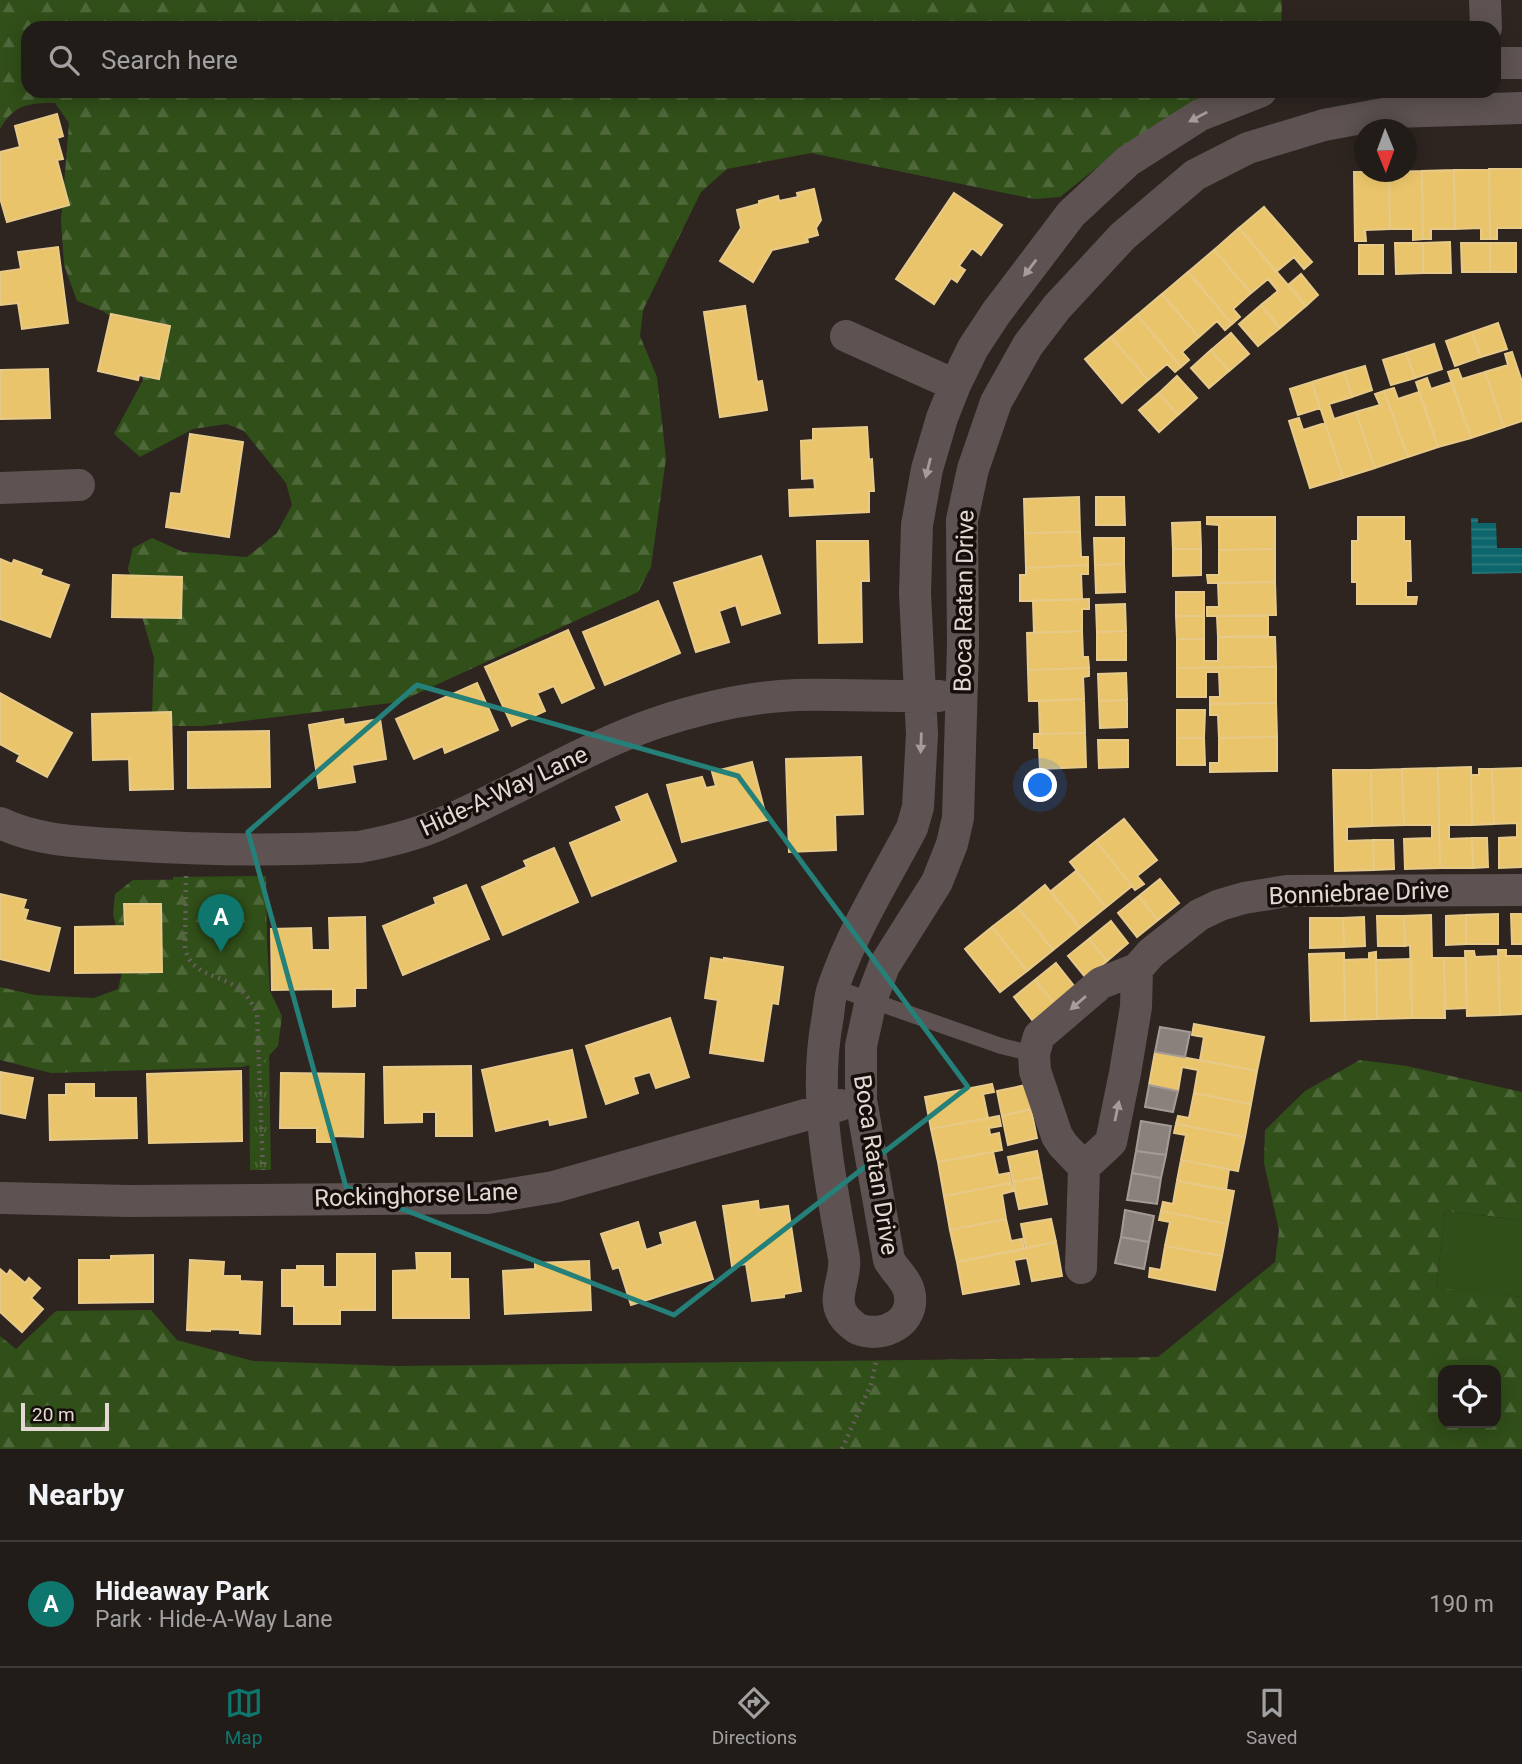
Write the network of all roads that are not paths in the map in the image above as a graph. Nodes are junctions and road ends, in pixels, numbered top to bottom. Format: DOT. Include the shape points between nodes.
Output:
graph roads {
  1 [pos="1485,0"];
  2 [pos="1486,21"];
  3 [pos="1501,62"];
  4 [pos="1522,62"];
  5 [pos="1243,98"];
  6 [pos="1489,100"];
  7 [pos="1522,108"];
  8 [pos="846,336"];
  9 [pos="955,385"];
  10 [pos="79,485"];
  11 [pos="0,488"];
  12 [pos="920,696"];
  13 [pos="962,696"];
  14 [pos="0,823"];
  15 [pos="1522,890"];
  16 [pos="1136,969"];
  17 [pos="833,987"];
  18 [pos="871,1000"];
  19 [pos="1034,1054"];
  20 [pos="862,1100"];
  21 [pos="822,1110"];
  22 [pos="1084,1167"];
  23 [pos="0,1198"];
  24 [pos="1081,1268"];
  1 -- 2 [label="street"];
  3 -- 4 [label="street"];
  5 -- 9 [label="street, Boca Ratan Drive, one-way" via="1200,115 1128,161 1071,214 996,313"];
  6 -- 7 [label="street"];
  6 -- 13 [label="street, Boca Ratan Drive" via="1394,111 1324,125 1248,148 1195,175 1123,236 1057,307 1028,345 996,402 973,469 962,520"];
  8 -- 9 [label="street"];
  9 -- 12 [label="street, Boca Ratan Drive, one-way" via="927,469 917,524"];
  10 -- 11 [label="street"];
  12 -- 13 [label="street, Hide-A-Way Lane"];
  12 -- 14 [label="street, Hide-A-Way Lane" via="795,695 691,712 610,741 439,825 359,848 187,849 43,838"];
  12 -- 17 [label="street, Boca Ratan Drive, one-way" via="918,807 912,828"];
  13 -- 18 [label="street, Boca Ratan Drive" via="958,818 952,845 937,882 884,966"];
  15 -- 16 [label="street, Bonniebrae Drive" via="1287,891 1244,898 1199,915"];
  16 -- 19 [label="street, Bonniebrae Drive, one-way" via="1101,983 1039,1036"];
  22 -- 16 [label="street, one-way" via="1111,1142 1136,1007"];
  17 -- 18 [label="lane"];
  17 -- 21 [label="street, Boca Ratan Drive" via="823,1039"];
  18 -- 19 [label="lane"];
  18 -- 20 [label="street, Boca Ratan Drive" via="861,1046"];
  19 -- 22 [label="street" via="1035,1071 1057,1136"];
  20 -- 21 [label="street, Rockinghorse Lane"];
  20 -- 21 [label="street, Boca Ratan Drive" via="889,1261 909,1291 906,1316 887,1331 866,1332 841,1314 837,1298 844,1263"];
  21 -- 23 [label="street, Rockinghorse Lane" via="554,1187 487,1198"];
  22 -- 24 [label="street"];
}
